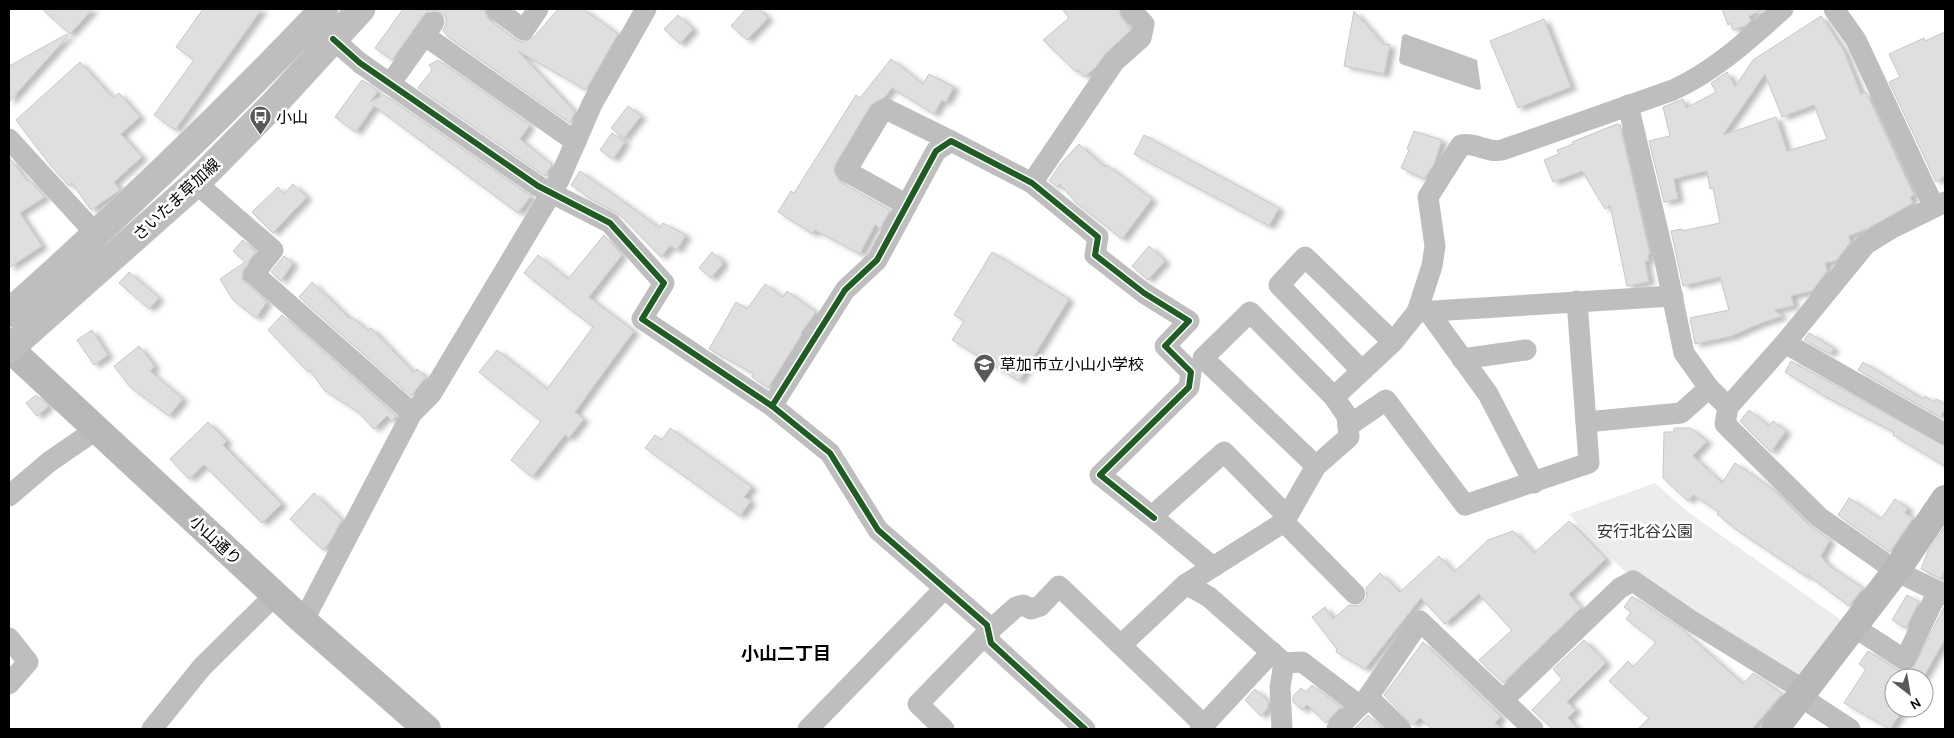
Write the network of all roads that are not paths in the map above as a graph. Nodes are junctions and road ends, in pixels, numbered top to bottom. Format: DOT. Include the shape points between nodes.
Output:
graph roads {
  1 [pos="361,9"];
  2 [pos="496,9"];
  3 [pos="538,9"];
  4 [pos="646,9"];
  5 [pos="1130,9"];
  6 [pos="1784,9"];
  7 [pos="1834,9"];
  8 [pos="318,11"];
  9 [pos="333,39"];
  10 [pos="390,84"];
  11 [pos="1628,105"];
  12 [pos="9,139"];
  13 [pos="576,142"];
  14 [pos="951,142"];
  15 [pos="196,182"];
  16 [pos="1032,183"];
  17 [pos="552,192"];
  18 [pos="1940,204"];
  19 [pos="907,205"];
  20 [pos="97,235"];
  21 [pos="1672,296"];
  22 [pos="1577,301"];
  23 [pos="1423,312"];
  24 [pos="9,313"];
  25 [pos="1393,342"];
  26 [pos="1785,343"];
  27 [pos="9,348"];
  28 [pos="1526,350"];
  29 [pos="1203,358"];
  30 [pos="1462,359"];
  31 [pos="1362,371"];
  32 [pos="1190,382"];
  33 [pos="1709,388"];
  34 [pos="1334,397"];
  35 [pos="772,406"];
  36 [pos="1728,407"];
  37 [pos="412,413"];
  38 [pos="1586,422"];
  39 [pos="1348,426"];
  40 [pos="97,429"];
  41 [pos="1945,434"];
  42 [pos="1316,466"];
  43 [pos="1534,483"];
  44 [pos="9,496"];
  45 [pos="1945,499"];
  46 [pos="1154,518"];
  47 [pos="1286,519"];
  48 [pos="1213,567"];
  49 [pos="1896,571"];
  50 [pos="1186,584"];
  51 [pos="944,589"];
  52 [pos="1942,593"];
  53 [pos="1355,594"];
  54 [pos="275,595"];
  55 [pos="300,618"];
  56 [pos="1854,628"];
  57 [pos="989,632"];
  58 [pos="9,638"];
  59 [pos="1121,645"];
  60 [pos="1278,658"];
  61 [pos="9,684"];
  62 [pos="1803,694"];
  63 [pos="1503,700"];
  64 [pos="1364,702"];
  65 [pos="417,725"];
  66 [pos="1202,727"];
  67 [pos="152,729"];
  68 [pos="808,729"];
  69 [pos="944,729"];
  70 [pos="1085,729"];
  71 [pos="1282,729"];
  72 [pos="1337,729"];
  73 [pos="1401,729"];
  74 [pos="1533,729"];
  75 [pos="1775,729"];
  76 [pos="1850,729"];
  1 -- 9 [label="main road, さいたま草加線"];
  2 -- 3 [label="street" via="524,30"];
  4 -- 13 [label="street" via="592,104"];
  5 -- 16 [label="street" via="1144,24 1141,38 1114,62"];
  6 -- 11 [label="street" via="1694,80"];
  7 -- 18 [label="street" via="1856,40"];
  8 -- 9 [label="main road, さいたま草加線"];
  8 -- 20 [label="main road, さいたま草加線" via="251,86"];
  9 -- 10 [label="street"];
  9 -- 15 [label="main road, さいたま草加線"];
  10 -- 13 [label="street" via="429,28"];
  10 -- 17 [label="street" via="538,186"];
  11 -- 21 [label="street"];
  11 -- 23 [label="street" via="1502,150 1492,152 1468,144 1461,145 1428,197 1435,246"];
  12 -- 20 [label="street"];
  13 -- 17 [label="street"];
  14 -- 16 [label="street"];
  14 -- 19 [label="street" via="936,151"];
  14 -- 19 [label="street" via="886,109 882,111 846,171"];
  15 -- 27 [label="main road, さいたま草加線"];
  15 -- 37 [label="street" via="273,250 254,274"];
  16 -- 32 [label="street" via="1098,237 1095,255 1144,293 1189,322 1165,346 1190,372"];
  17 -- 35 [label="street" via="610,223 664,283 642,319"];
  17 -- 37 [label="street" via="431,394"];
  18 -- 26 [label="street" via="1866,244"];
  19 -- 35 [label="street" via="877,260 845,290"];
  20 -- 24 [label="main road, さいたま草加線"];
  21 -- 22 [label="street"];
  21 -- 33 [label="street" via="1684,353"];
  22 -- 23 [label="street"];
  22 -- 38 [label="street"];
  23 -- 25 [label="street"];
  23 -- 30 [label="street"];
  25 -- 31 [label="street"];
  25 -- 31 [label="street" via="1305,258 1278,285"];
  26 -- 36 [label="street"];
  26 -- 41 [label="street"];
  27 -- 40 [label="street, 小山通り"];
  28 -- 30 [label="street"];
  29 -- 32 [label="street" via="1199,373"];
  29 -- 34 [label="street" via="1250,312"];
  29 -- 42 [label="street"];
  30 -- 43 [label="street" via="1488,394"];
  31 -- 34 [label="street"];
  32 -- 46 [label="street" via="1189,387 1100,475"];
  33 -- 36 [label="street"];
  33 -- 38 [label="street" via="1680,413"];
  34 -- 39 [label="street" via="1347,416"];
  35 -- 51 [label="street" via="830,453 878,530"];
  36 -- 49 [label="street" via="1725,424 1819,517"];
  37 -- 55 [label="street" via="309,610"];
  38 -- 43 [label="street" via="1589,463"];
  39 -- 42 [label="street" via="1349,437"];
  39 -- 43 [label="street" via="1386,400 1465,506"];
  40 -- 44 [label="street" via="49,462"];
  40 -- 54 [label="street, 小山通り"];
  42 -- 47 [label="street"];
  45 -- 49 [label="street"];
  46 -- 47 [label="street" via="1224,452"];
  46 -- 48 [label="street"];
  47 -- 48 [label="street"];
  47 -- 53 [label="street"];
  48 -- 50 [label="street"];
  49 -- 52 [label="street"];
  49 -- 56 [label="street"];
  50 -- 59 [label="street"];
  50 -- 60 [label="street" via="1208,597"];
  51 -- 57 [label="street" via="987,625"];
  51 -- 68 [label="street"];
  52 -- 56 [label="street" via="1905,660"];
  54 -- 55 [label="street, 小山通り"];
  54 -- 67 [label="street" via="202,667"];
  55 -- 65 [label="street, 小山通り"];
  56 -- 62 [label="street"];
  57 -- 59 [label="street" via="1016,608 1040,606 1059,586"];
  57 -- 69 [label="street" via="918,704"];
  57 -- 70 [label="street" via="991,643"];
  58 -- 61 [label="street" via="28,662"];
  59 -- 66 [label="street"];
  60 -- 64 [label="street" via="1302,662"];
  60 -- 66 [label="street"];
  60 -- 71 [label="street"];
  62 -- 63 [label="street" via="1633,581 1620,588"];
  62 -- 75 [label="street"];
  62 -- 76 [label="street"];
  63 -- 64 [label="street" via="1420,621"];
  63 -- 74 [label="street"];
  64 -- 72 [label="street"];
  64 -- 73 [label="street"];
}
